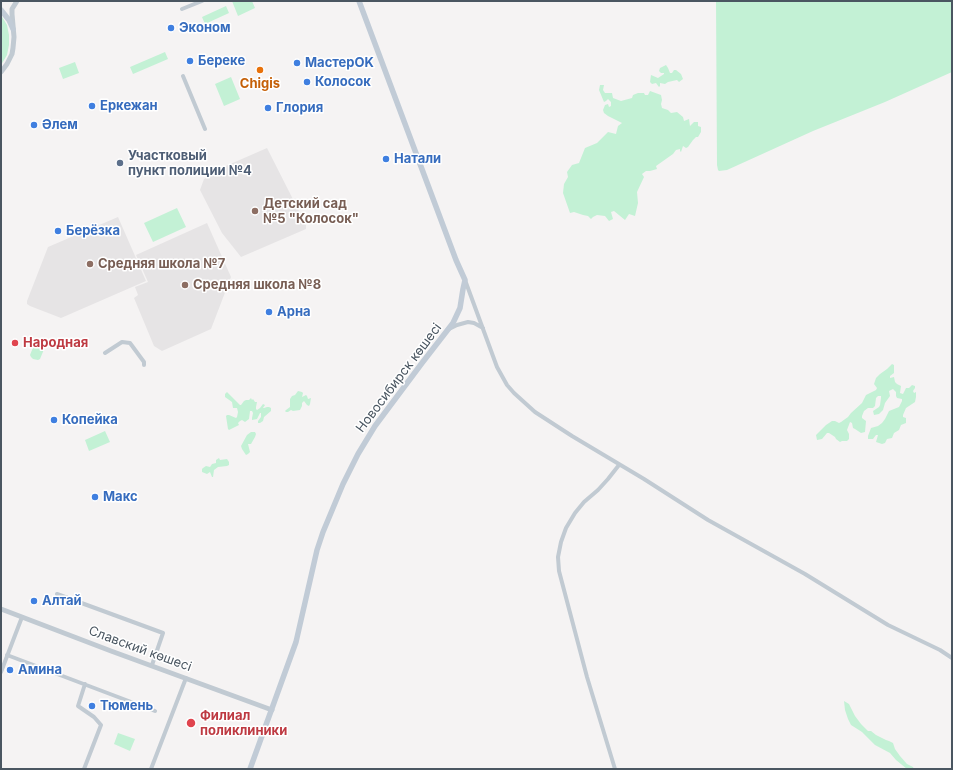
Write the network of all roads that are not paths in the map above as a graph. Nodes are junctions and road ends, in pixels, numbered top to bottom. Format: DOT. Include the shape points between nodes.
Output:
graph roads {
  1 [pos="17,1"];
  2 [pos="202,1"];
  3 [pos="359,1"];
  4 [pos="182,9"];
  5 [pos="1,10"];
  6 [pos="12,29"];
  7 [pos="1,72"];
  8 [pos="183,76"];
  9 [pos="205,129"];
  10 [pos="465,280"];
  11 [pos="483,328"];
  12 [pos="449,329"];
  13 [pos="105,353"];
  14 [pos="144,365"];
  15 [pos="619,465"];
  16 [pos="56,594"];
  17 [pos="1,609"];
  18 [pos="22,617"];
  19 [pos="8,655"];
  20 [pos="952,658"];
  21 [pos="152,665"];
  22 [pos="1,672"];
  23 [pos="186,678"];
  24 [pos="85,684"];
  25 [pos="272,710"];
  26 [pos="155,711"];
  27 [pos="84,769"];
  28 [pos="151,769"];
  29 [pos="250,769"];
  30 [pos="615,769"];
  1 -- 6 [label="street" via="12,9"];
  2 -- 4 [label="street"];
  3 -- 10 [label="main road"];
  5 -- 6 [label="main road"];
  6 -- 7 [label="street" via="12,54"];
  8 -- 9 [label="street"];
  10 -- 11 [label="street"];
  10 -- 12 [label="main road, Новосибирск көшесі" via="460,308"];
  11 -- 12 [label="street" via="468,322"];
  11 -- 15 [label="street" via="497,367 507,385 520,399 544,418"];
  12 -- 25 [label="main road, Новосибирск көшесі" via="376,426 343,484 322,532 296,642"];
  13 -- 14 [label="street" via="122,342 130,343"];
  15 -- 20 [label="street" via="888,625"];
  15 -- 30 [label="street" via="575,512 566,528 558,557 562,585"];
  16 -- 21 [label="street" via="163,633"];
  17 -- 18 [label="street, Славский көшесі"];
  18 -- 19 [label="street"];
  18 -- 21 [label="street, Славский көшесі"];
  19 -- 22 [label="street"];
  19 -- 24 [label="street"];
  21 -- 23 [label="street, Славский көшесі"];
  23 -- 25 [label="street, Славский көшесі"];
  23 -- 28 [label="street"];
  24 -- 26 [label="street"];
  24 -- 27 [label="street" via="78,706 101,725"];
  25 -- 29 [label="main road, Новосибирск көшесі"];
}
